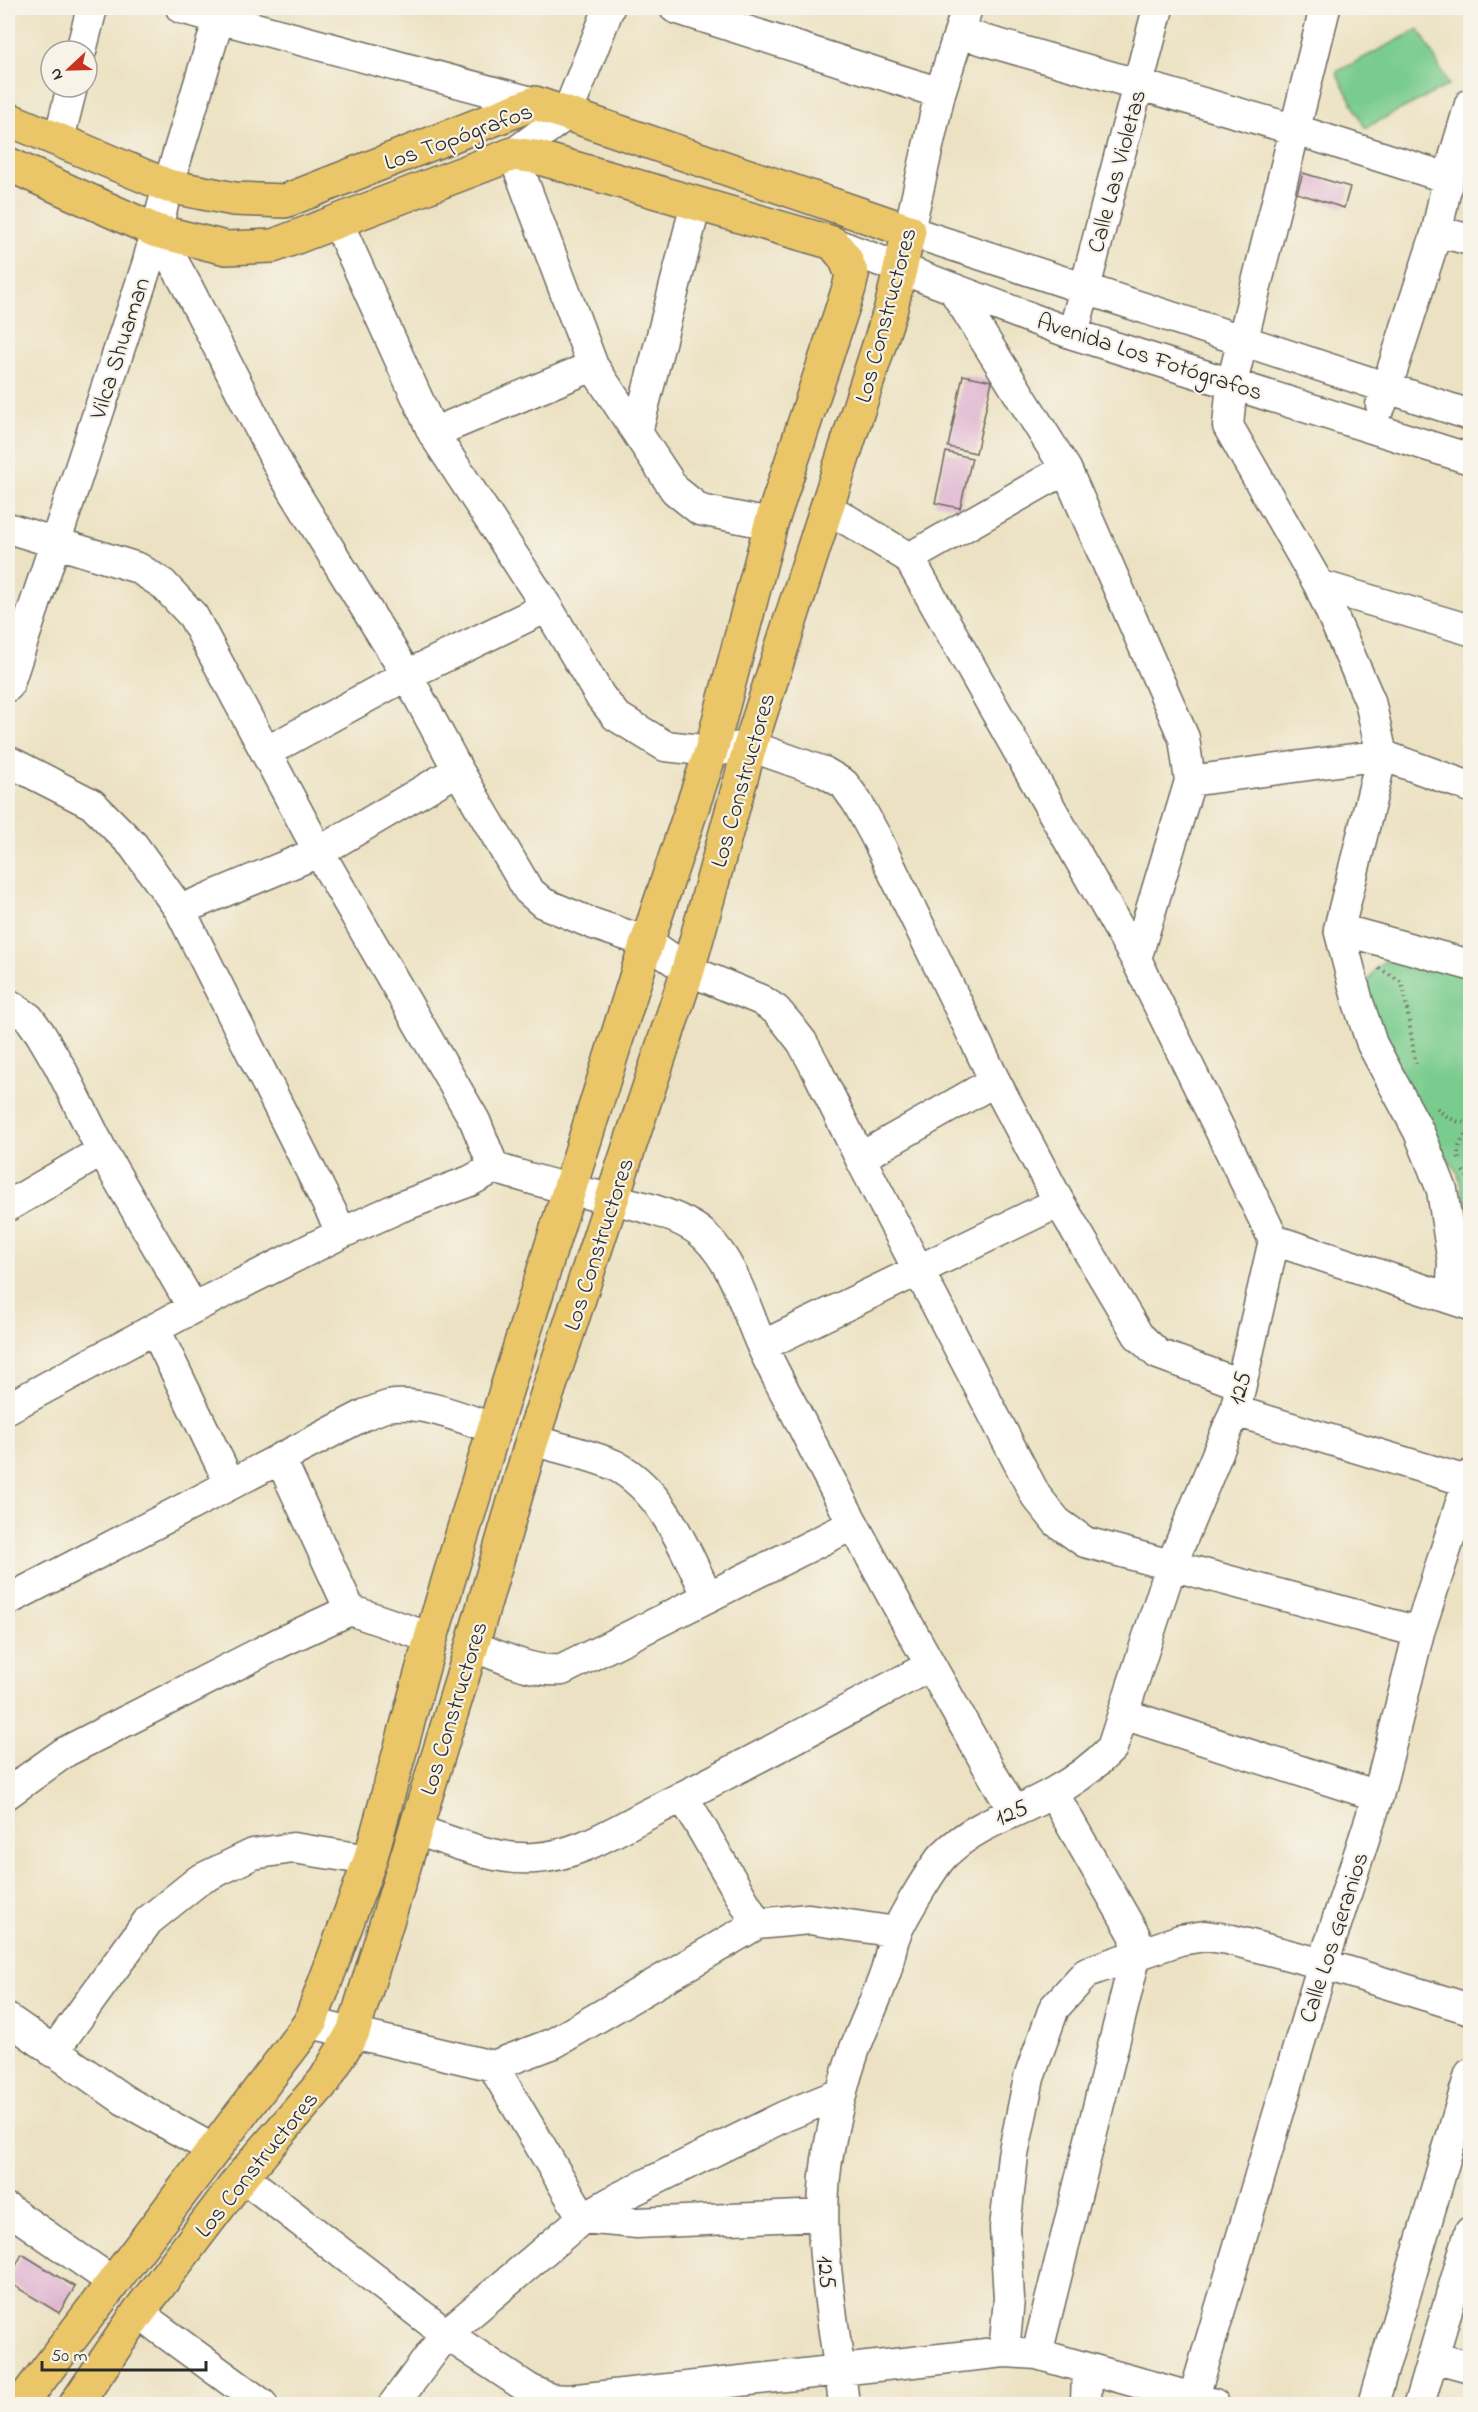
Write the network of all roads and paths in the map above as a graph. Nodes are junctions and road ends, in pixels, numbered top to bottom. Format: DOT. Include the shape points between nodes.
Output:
graph roads {
  1 [pos="92,8"];
  2 [pos="181,8"];
  3 [pos="609,8"];
  4 [pos="675,8"];
  5 [pos="1158,8"];
  6 [pos="1325,8"];
  7 [pos="220,12"];
  8 [pos="963,20"];
  9 [pos="84,39"];
  10 [pos="1139,83"];
  11 [pos="940,93"];
  12 [pos="69,99"];
  13 [pos="535,103"];
  14 [pos="1470,104"];
  15 [pos="567,114"];
  16 [pos="8,119"];
  17 [pos="1293,129"];
  18 [pos="59,139"];
  19 [pos="513,154"];
  20 [pos="8,164"];
  21 [pos="1448,178"];
  22 [pos="168,186"];
  23 [pos="696,204"];
  24 [pos="338,223"];
  25 [pos="156,231"];
  26 [pos="909,231"];
  27 [pos="1437,231"];
  28 [pos="1470,240"];
  29 [pos="833,243"];
  30 [pos="900,268"];
  31 [pos="953,289"];
  32 [pos="1085,289"];
  33 [pos="1073,334"];
  34 [pos="1242,340"];
  35 [pos="593,366"];
  36 [pos="1232,383"];
  37 [pos="1387,387"];
  38 [pos="1470,415"];
  39 [pos="1374,428"];
  40 [pos="637,432"];
  41 [pos="433,433"];
  42 [pos="1470,459"];
  43 [pos="1066,468"];
  44 [pos="828,508"];
  45 [pos="771,524"];
  46 [pos="8,528"];
  47 [pos="55,542"];
  48 [pos="909,558"];
  49 [pos="1319,585"];
  50 [pos="548,607"];
  51 [pos="1470,630"];
  52 [pos="406,675"];
  53 [pos="8,686"];
  54 [pos="750,746"];
  55 [pos="711,751"];
  56 [pos="266,752"];
  57 [pos="1382,755"];
  58 [pos="8,761"];
  59 [pos="458,770"];
  60 [pos="1190,781"];
  61 [pos="1470,787"];
  62 [pos="319,852"];
  63 [pos="180,910"];
  64 [pos="1340,929"];
  65 [pos="647,942"];
  66 [pos="1136,959"];
  67 [pos="1470,965"];
  68 [pos="1377,967"];
  69 [pos="688,970"];
  70 [pos="8,1004"];
  71 [pos="1419,1074"];
  72 [pos="995,1081"];
  73 [pos="1433,1103"];
  74 [pos="1470,1123"];
  75 [pos="1470,1128"];
  76 [pos="102,1151"];
  77 [pos="860,1158"];
  78 [pos="494,1168"];
  79 [pos="1470,1180"];
  80 [pos="570,1190"];
  81 [pos="613,1199"];
  82 [pos="1059,1202"];
  83 [pos="8,1206"];
  84 [pos="342,1233"];
  85 [pos="1274,1240"];
  86 [pos="918,1269"];
  87 [pos="1461,1302"];
  88 [pos="193,1308"];
  89 [pos="155,1329"];
  90 [pos="762,1346"];
  91 [pos="1237,1397"];
  92 [pos="8,1408"];
  93 [pos="494,1429"];
  94 [pos="532,1440"];
  95 [pos="280,1458"];
  96 [pos="1470,1479"];
  97 [pos="230,1484"];
  98 [pos="852,1525"];
  99 [pos="1171,1566"];
  100 [pos="708,1597"];
  101 [pos="8,1600"];
  102 [pos="350,1610"];
  103 [pos="1419,1632"];
  104 [pos="431,1638"];
  105 [pos="472,1646"];
  106 [pos="930,1666"];
  107 [pos="1123,1714"];
  108 [pos="1053,1793"];
  109 [pos="8,1794"];
  110 [pos="683,1796"];
  111 [pos="1378,1796"];
  112 [pos="1014,1812"];
  113 [pos="416,1830"];
  114 [pos="370,1860"];
  115 [pos="757,1924"];
  116 [pos="896,1932"];
  117 [pos="1136,1954"];
  118 [pos="1323,1964"];
  119 [pos="1470,2009"];
  120 [pos="8,2019"];
  121 [pos="310,2023"];
  122 [pos="353,2032"];
  123 [pos="53,2052"];
  124 [pos="493,2066"];
  125 [pos="1470,2074"];
  126 [pos="842,2093"];
  127 [pos="214,2150"];
  128 [pos="242,2176"];
  129 [pos="8,2209"];
  130 [pos="822,2215"];
  131 [pos="583,2218"];
  132 [pos="1470,2232"];
  133 [pos="113,2282"];
  134 [pos="138,2313"];
  135 [pos="446,2334"];
  136 [pos="1004,2352"];
  137 [pos="1037,2354"];
  138 [pos="1433,2357"];
  139 [pos="1470,2367"];
  140 [pos="1087,2369"];
  141 [pos="840,2370"];
  142 [pos="569,2402"];
  143 [pos="1203,2402"];
  144 [pos="21,2404"];
  145 [pos="76,2404"];
  146 [pos="262,2404"];
  147 [pos="394,2404"];
  148 [pos="844,2404"];
  149 [pos="1086,2404"];
  150 [pos="1373,2404"];
  151 [pos="1419,2404"];
  1 -- 9 [label="street"];
  2 -- 7 [label="street"];
  3 -- 15 [label="street"];
  4 -- 11 [label="street"];
  5 -- 10 [label="street, Calle Las Violetas"];
  6 -- 17 [label="street"];
  7 -- 13 [label="street"];
  7 -- 22 [label="street, Vilca Shuaman"];
  8 -- 10 [label="street"];
  8 -- 11 [label="street, Los Constructores"];
  10 -- 17 [label="street"];
  10 -- 32 [label="street, Calle Las Violetas"];
  11 -- 26 [label="street, Los Constructores"];
  12 -- 18 [label="street"];
  13 -- 15 [label="main road, Los Topógrafos"];
  13 -- 22 [label="main road, Los Topógrafos" via="285,201 234,199"];
  14 -- 21 [label="street"];
  15 -- 19 [label="street"];
  15 -- 26 [label="main road, Los Topógrafos"];
  16 -- 18 [label="main road, Los Topógrafos"];
  17 -- 21 [label="street"];
  17 -- 34 [label="street"];
  18 -- 22 [label="main road, Los Topógrafos"];
  19 -- 23 [label="main road, Los Topógrafos" via="536,157"];
  19 -- 24 [label="main road, Los Topógrafos"];
  19 -- 35 [label="street"];
  20 -- 25 [label="main road, Los Topógrafos"];
  21 -- 27 [label="street"];
  22 -- 25 [label="street, Vilca Shuaman"];
  23 -- 29 [label="main road, Los Topógrafos"];
  23 -- 40 [label="street"];
  24 -- 25 [label="main road, Los Topógrafos" via="273,246 226,248"];
  24 -- 41 [label="street"];
  25 -- 47 [label="street, Vilca Shuaman"];
  25 -- 52 [label="street" via="282,472"];
  26 -- 30 [label="main road, Los Constructores"];
  26 -- 32 [label="street"];
  27 -- 28 [label="street"];
  27 -- 37 [label="street"];
  29 -- 30 [label="street, Avenida Los Fotógrafos"];
  29 -- 45 [label="main road, Los Constructores" via="852,275"];
  30 -- 31 [label="street, Avenida Los Fotógrafos"];
  30 -- 44 [label="main road, Los Constructores"];
  31 -- 33 [label="street, Avenida Los Fotógrafos"];
  31 -- 43 [label="street"];
  32 -- 33 [label="street, Calle Las Violetas"];
  32 -- 34 [label="street"];
  33 -- 36 [label="street, Avenida Los Fotógrafos"];
  34 -- 36 [label="street"];
  34 -- 37 [label="street"];
  35 -- 40 [label="street"];
  35 -- 41 [label="street"];
  36 -- 39 [label="street, Avenida Los Fotógrafos"];
  36 -- 49 [label="street" via="1228,426"];
  37 -- 38 [label="street"];
  37 -- 39 [label="street"];
  39 -- 42 [label="street, Avenida Los Fotógrafos"];
  40 -- 45 [label="street" via="675,490 700,510"];
  41 -- 50 [label="street"];
  43 -- 48 [label="street"];
  43 -- 60 [label="street" via="1184,738"];
  44 -- 48 [label="street"];
  44 -- 54 [label="main road, Los Constructores"];
  45 -- 55 [label="main road, Los Constructores"];
  46 -- 47 [label="street"];
  47 -- 53 [label="street, Vilca Shuaman"];
  47 -- 56 [label="street" via="138,568 179,599 193,616"];
  48 -- 66 [label="street"];
  49 -- 51 [label="street"];
  49 -- 57 [label="street" via="1370,701"];
  50 -- 52 [label="street"];
  50 -- 55 [label="street" via="616,716 665,746"];
  52 -- 56 [label="street"];
  52 -- 59 [label="street"];
  54 -- 55 [label="street"];
  54 -- 69 [label="main road, Los Constructores"];
  54 -- 72 [label="street" via="824,772 844,784 876,837"];
  55 -- 65 [label="main road, Los Constructores"];
  56 -- 62 [label="street"];
  57 -- 60 [label="street"];
  57 -- 61 [label="street"];
  57 -- 64 [label="street"];
  58 -- 63 [label="street" via="92,804 133,845"];
  59 -- 62 [label="street"];
  59 -- 65 [label="street" via="528,890 543,903"];
  60 -- 66 [label="street"];
  62 -- 63 [label="street"];
  62 -- 78 [label="street" via="475,1121"];
  63 -- 84 [label="street"];
  64 -- 67 [label="street"];
  64 -- 87 [label="street" via="1372,1044 1419,1132 1442,1190"];
  65 -- 69 [label="street"];
  65 -- 80 [label="main road, Los Constructores"];
  66 -- 85 [label="street"];
  68 -- 71 [label="path" via="1400,981 1404,989 1414,1064"];
  69 -- 77 [label="street" via="776,1010 802,1042"];
  69 -- 81 [label="main road, Los Constructores"];
  70 -- 76 [label="street" via="29,1018 40,1033"];
  72 -- 77 [label="street"];
  72 -- 82 [label="street"];
  73 -- 74 [label="path" via="1444,1116"];
  75 -- 79 [label="path" via="1462,1138 1458,1154 1461,1168"];
  76 -- 83 [label="street"];
  76 -- 88 [label="street"];
  77 -- 86 [label="street"];
  78 -- 80 [label="street"];
  78 -- 84 [label="street"];
  80 -- 81 [label="street"];
  80 -- 93 [label="main road, Los Constructores"];
  81 -- 90 [label="street" via="689,1224 704,1236 732,1273"];
  81 -- 94 [label="main road, Los Constructores"];
  82 -- 86 [label="street"];
  82 -- 91 [label="street" via="1138,1335 1158,1354"];
  84 -- 88 [label="street"];
  85 -- 87 [label="street"];
  85 -- 91 [label="street, 125"];
  86 -- 90 [label="street"];
  86 -- 99 [label="street" via="1036,1496 1057,1522 1085,1542"];
  88 -- 89 [label="street"];
  89 -- 92 [label="street"];
  89 -- 97 [label="street"];
  90 -- 98 [label="street"];
  91 -- 96 [label="street"];
  91 -- 99 [label="street, 125"];
  93 -- 95 [label="street" via="435,1410 389,1406"];
  93 -- 104 [label="main road, Los Constructores"];
  94 -- 100 [label="street" via="614,1465 639,1481 667,1518"];
  94 -- 105 [label="main road, Los Constructores"];
  95 -- 97 [label="street"];
  95 -- 102 [label="street"];
  96 -- 103 [label="street, Calle Los Geranios"];
  97 -- 101 [label="street"];
  98 -- 100 [label="street"];
  98 -- 106 [label="street"];
  99 -- 103 [label="street"];
  99 -- 107 [label="street, 125"];
  100 -- 105 [label="street" via="562,1670 530,1667"];
  102 -- 104 [label="street"];
  102 -- 109 [label="street" via="65,1752"];
  103 -- 111 [label="street, Calle Los Geranios"];
  104 -- 114 [label="main road, Los Constructores"];
  105 -- 113 [label="main road, Los Constructores"];
  106 -- 110 [label="street"];
  106 -- 112 [label="street"];
  107 -- 108 [label="street, 125" via="1112,1749 1090,1770"];
  107 -- 111 [label="street"];
  108 -- 112 [label="street, 125"];
  108 -- 117 [label="street" via="1135,1936"];
  110 -- 113 [label="street" via="580,1848 536,1858 492,1854"];
  110 -- 115 [label="street"];
  111 -- 118 [label="street, Calle Los Geranios"];
  112 -- 116 [label="street, 125" via="964,1836 942,1857"];
  113 -- 122 [label="main road, Los Constructores"];
  114 -- 121 [label="main road, Los Constructores"];
  114 -- 123 [label="street" via="293,1848 253,1854 199,1880 148,1921"];
  115 -- 116 [label="street" via="809,1920"];
  115 -- 124 [label="street" via="554,2043"];
  116 -- 126 [label="street, 125"];
  117 -- 118 [label="street" via="1205,1936"];
  117 -- 136 [label="street" via="1087,1972 1054,2008 1029,2078 1013,2155 1005,2228 1009,2299"];
  117 -- 137 [label="street"];
  118 -- 119 [label="street"];
  118 -- 143 [label="street, Calle Los Geranios"];
  120 -- 123 [label="street"];
  121 -- 122 [label="street"];
  121 -- 127 [label="main road, Los Constructores"];
  122 -- 124 [label="street"];
  122 -- 128 [label="main road, Los Constructores" via="325,2080"];
  123 -- 127 [label="street" via="124,2100"];
  124 -- 131 [label="street"];
  125 -- 150 [label="street"];
  126 -- 130 [label="street, 125" via="829,2144"];
  126 -- 131 [label="street" via="784,2116"];
  127 -- 133 [label="main road, Los Constructores"];
  128 -- 134 [label="main road, Los Constructores"];
  128 -- 135 [label="street"];
  129 -- 133 [label="street"];
  130 -- 131 [label="street" via="637,2223"];
  130 -- 141 [label="street, 125"];
  131 -- 135 [label="street"];
  132 -- 138 [label="street"];
  133 -- 144 [label="main road, Los Constructores"];
  134 -- 145 [label="main road, Los Constructores"];
  134 -- 146 [label="street"];
  135 -- 142 [label="street" via="529,2389"];
  135 -- 147 [label="street"];
  136 -- 137 [label="street"];
  136 -- 141 [label="street"];
  137 -- 140 [label="street"];
  138 -- 139 [label="street"];
  138 -- 151 [label="street"];
  140 -- 143 [label="street"];
  140 -- 149 [label="street"];
  141 -- 142 [label="street"];
  141 -- 148 [label="street, 125"];
}
